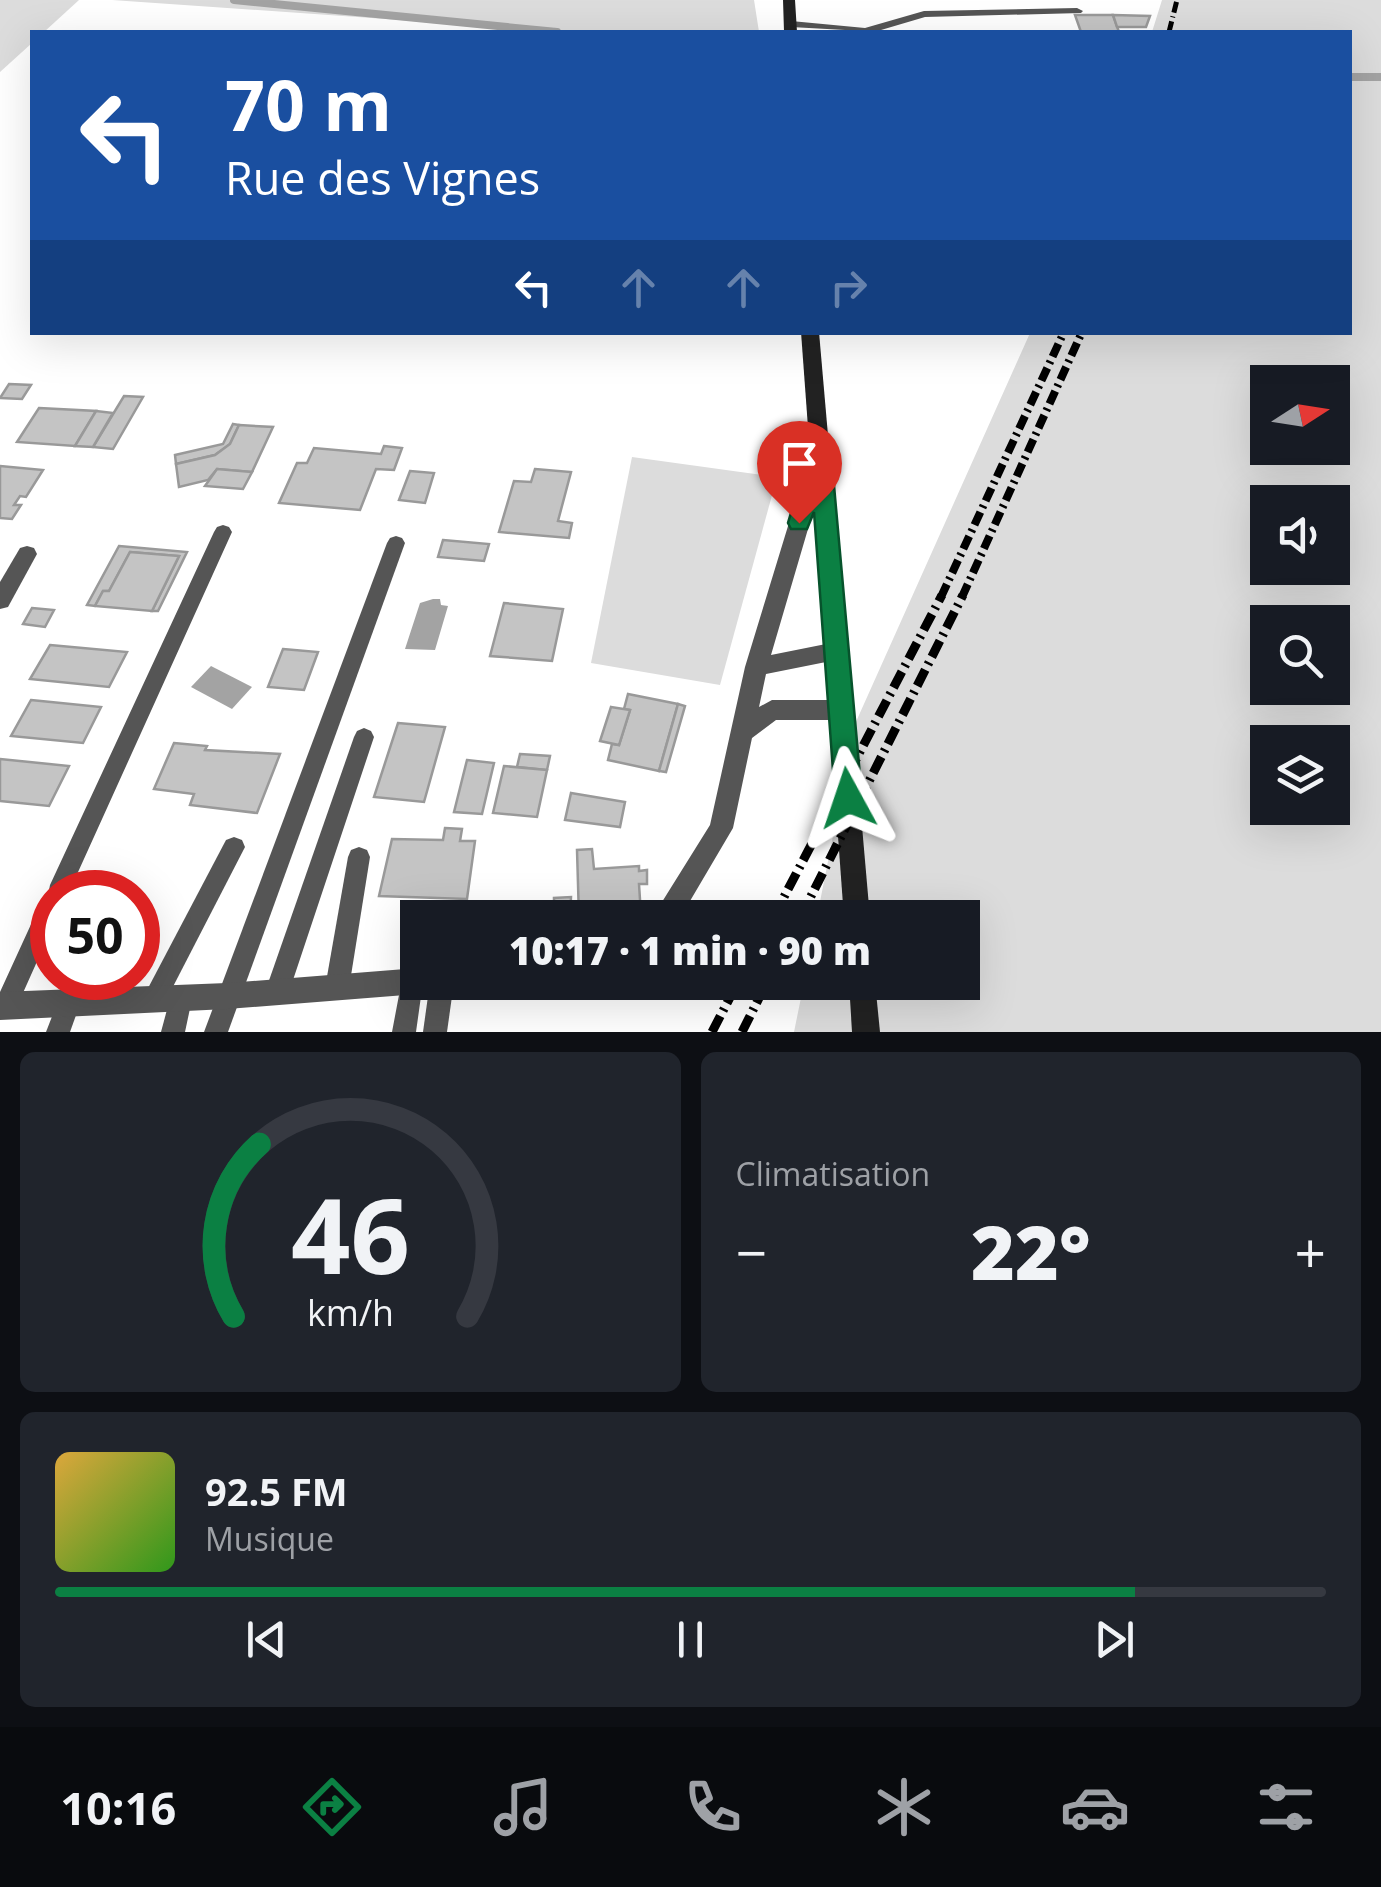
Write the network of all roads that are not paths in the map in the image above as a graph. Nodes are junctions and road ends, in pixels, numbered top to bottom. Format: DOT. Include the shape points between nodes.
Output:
graph roads {
  1 [pos="789,0"];
  2 [pos="1077,10"];
  3 [pos="791,28"];
  4 [pos="841,30"];
  5 [pos="869,30"];
  6 [pos="810,335"];
  7 [pos="820,452"];
  8 [pos="223,532"];
  9 [pos="396,542"];
  10 [pos="27,554"];
  11 [pos="0,601"];
  12 [pos="836,651"];
  13 [pos="756,666"];
  14 [pos="841,710"];
  15 [pos="746,730"];
  16 [pos="364,738"];
  17 [pos="234,848"];
  18 [pos="359,857"];
  19 [pos="68,870"];
  20 [pos="676,900"];
  21 [pos="856,900"];
  22 [pos="30,950"];
  23 [pos="400,982"];
  24 [pos="336,988"];
  25 [pos="277,992"];
  26 [pos="227,996"];
  27 [pos="167,999"];
  28 [pos="410,1000"];
  29 [pos="439,1000"];
  30 [pos="863,1000"];
  31 [pos="68,1004"];
  32 [pos="3,1006"];
  33 [pos="58,1032"];
  34 [pos="173,1032"];
  35 [pos="216,1032"];
  36 [pos="404,1032"];
  37 [pos="435,1032"];
  38 [pos="866,1032"];
  1 -- 3 [label="main road"];
  2 -- 5 [label="lane" via="924,14"];
  3 -- 4 [label="lane"];
  6 -- 7 [label="main road"];
  7 -- 12 [label="main road"];
  7 -- 13 [label="street"];
  8 -- 19 [label="lane"];
  9 -- 26 [label="lane"];
  10 -- 11 [label="street"];
  12 -- 13 [label="street"];
  12 -- 14 [label="main road"];
  13 -- 15 [label="street"];
  14 -- 15 [label="street" via="772,710"];
  14 -- 21 [label="main road"];
  15 -- 20 [label="street" via="721,828"];
  16 -- 25 [label="lane"];
  17 -- 27 [label="lane"];
  18 -- 24 [label="lane"];
  22 -- 32 [label="lane"];
  23 -- 24 [label="street"];
  24 -- 25 [label="street"];
  25 -- 26 [label="street"];
  26 -- 27 [label="street"];
  26 -- 35 [label="lane"];
  27 -- 31 [label="street"];
  27 -- 34 [label="lane"];
  28 -- 36 [label="lane"];
  29 -- 37 [label="lane"];
  30 -- 38 [label="main road"];
  31 -- 32 [label="street"];
  31 -- 33 [label="lane"];
}
